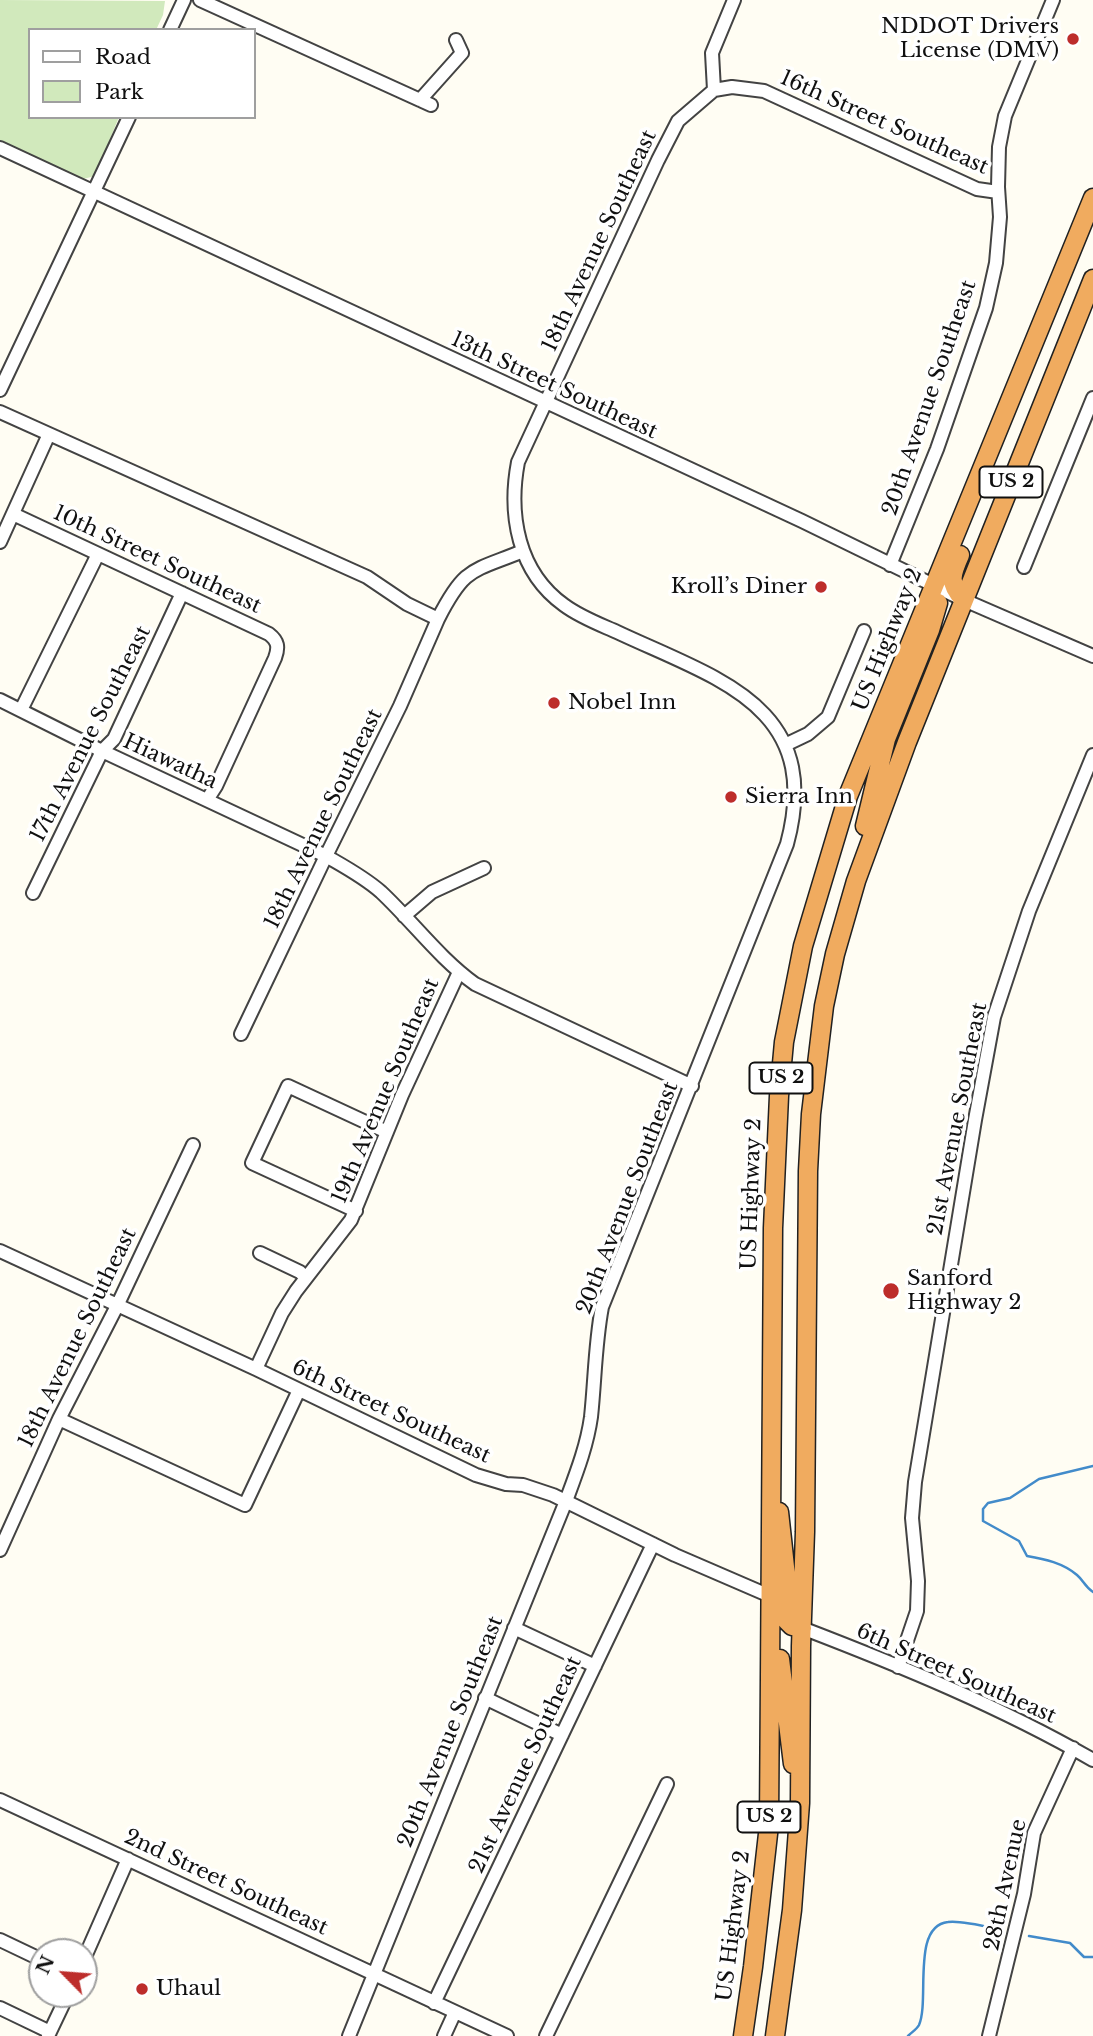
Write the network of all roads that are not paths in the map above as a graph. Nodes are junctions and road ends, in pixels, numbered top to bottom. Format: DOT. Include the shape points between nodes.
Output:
graph roads {
  1 [pos="184,0"];
  2 [pos="200,0"];
  3 [pos="734,0"];
  4 [pos="1053,0"];
  5 [pos="171,28"];
  6 [pos="456,40"];
  7 [pos="713,90"];
  8 [pos="128,119"];
  9 [pos="0,148"];
  10 [pos="998,192"];
  11 [pos="93,193"];
  12 [pos="1092,202"];
  13 [pos="1093,279"];
  14 [pos="1026,359"];
  15 [pos="0,390"];
  16 [pos="1093,398"];
  17 [pos="545,402"];
  18 [pos="0,412"];
  19 [pos="49,434"];
  20 [pos="13,514"];
  21 [pos="0,542"];
  22 [pos="523,551"];
  23 [pos="99,554"];
  24 [pos="890,565"];
  25 [pos="1024,567"];
  26 [pos="935,586"];
  27 [pos="183,593"];
  28 [pos="964,600"];
  29 [pos="438,619"];
  30 [pos="864,631"];
  31 [pos="1093,656"];
  32 [pos="0,700"];
  33 [pos="21,710"];
  34 [pos="785,746"];
  35 [pos="102,751"];
  36 [pos="1093,755"];
  37 [pos="207,800"];
  38 [pos="326,856"];
  39 [pos="484,867"];
  40 [pos="856,881"];
  41 [pos="33,893"];
  42 [pos="404,916"];
  43 [pos="458,972"];
  44 [pos="241,1034"];
  45 [pos="692,1086"];
  46 [pos="387,1132"];
  47 [pos="193,1144"];
  48 [pos="356,1211"];
  49 [pos="0,1251"];
  50 [pos="260,1253"];
  51 [pos="305,1278"];
  52 [pos="117,1306"];
  53 [pos="256,1369"];
  54 [pos="299,1390"];
  55 [pos="60,1419"];
  56 [pos="771,1432"];
  57 [pos="566,1501"];
  58 [pos="4,1525"];
  59 [pos="653,1544"];
  60 [pos="0,1550"];
  61 [pos="769,1596"];
  62 [pos="514,1628"];
  63 [pos="802,1628"];
  64 [pos="595,1666"];
  65 [pos="898,1667"];
  66 [pos="485,1698"];
  67 [pos="562,1735"];
  68 [pos="1073,1748"];
  69 [pos="1093,1760"];
  70 [pos="667,1784"];
  71 [pos="0,1800"];
  72 [pos="800,1803"];
  73 [pos="128,1859"];
  74 [pos="93,1938"];
  75 [pos="0,1940"];
  76 [pos="28,1953"];
  77 [pos="374,1973"];
  78 [pos="434,2003"];
  79 [pos="0,2008"];
  80 [pos="61,2008"];
  81 [pos="455,2012"];
  82 [pos="49,2034"];
  83 [pos="349,2036"];
  84 [pos="444,2036"];
  85 [pos="507,2036"];
  86 [pos="546,2036"];
  87 [pos="743,2036"];
  88 [pos="775,2036"];
  89 [pos="989,2036"];
  1 -- 5 [label="street"];
  2 -- 6 [label="street" via="426,102 462,53"];
  3 -- 7 [label="street" via="712,53"];
  4 -- 10 [label="street, 20th Avenue Southeast" via="1005,116"];
  7 -- 10 [label="street, 16th Street Southeast" via="764,91 977,189"];
  7 -- 17 [label="street, 18th Avenue Southeast" via="678,121"];
  8 -- 11 [label="street"];
  9 -- 11 [label="street, 13th Street Southeast"];
  10 -- 24 [label="street, 20th Avenue Southeast" via="996,263 986,308"];
  11 -- 15 [label="street"];
  11 -- 17 [label="street, 13th Street Southeast"];
  12 -- 14 [label="highway, US Highway 2 / US 2"];
  13 -- 28 [label="highway, US 2"];
  14 -- 26 [label="highway, US Highway 2 / US 2"];
  14 -- 28 [label="highway" via="996,461 952,574 953,585"];
  16 -- 25 [label="street"];
  17 -- 22 [label="street, 18th Avenue Southeast" via="518,462 513,486"];
  17 -- 24 [label="street, 13th Street Southeast"];
  18 -- 19 [label="street"];
  19 -- 20 [label="street"];
  19 -- 29 [label="street" via="368,577"];
  20 -- 21 [label="street"];
  20 -- 23 [label="street, 10th Street Southeast"];
  22 -- 29 [label="street, 18th Avenue Southeast" via="483,565 460,581"];
  22 -- 34 [label="street, 18th Avenue Southeast" via="538,578 564,605 730,686 758,707"];
  23 -- 27 [label="street, 10th Street Southeast"];
  23 -- 33 [label="street"];
  24 -- 26 [label="street, 13th Street Southeast"];
  26 -- 28 [label="street, 13th Street Southeast"];
  26 -- 40 [label="highway" via="939,596 930,630 879,765"];
  26 -- 56 [label="highway, US Highway 2 / US 2" via="848,796 803,946 784,1042 773,1228"];
  27 -- 35 [label="street, 17th Avenue Southeast" via="114,739"];
  27 -- 37 [label="street, 10th Street Southeast" via="269,634 278,645"];
  28 -- 31 [label="street, 13th Street Southeast"];
  28 -- 40 [label="highway, US 2"];
  29 -- 38 [label="street, 18th Avenue Southeast"];
  30 -- 34 [label="street" via="828,717"];
  32 -- 33 [label="street, Hiawatha"];
  33 -- 35 [label="street, Hiawatha"];
  34 -- 45 [label="street, 20th Avenue Southeast" via="796,793 788,844"];
  35 -- 37 [label="street, Hiawatha"];
  35 -- 41 [label="street, 17th Avenue Southeast"];
  36 -- 65 [label="street, 21st Avenue Southeast" via="1030,911 994,1017 915,1482 912,1518 917,1611"];
  37 -- 38 [label="street, Hiawatha"];
  38 -- 42 [label="street, Hiawatha" via="360,875"];
  38 -- 44 [label="street, 18th Avenue Southeast"];
  39 -- 42 [label="street" via="432,892"];
  40 -- 63 [label="highway, US 2" via="824,1006 811,1114"];
  42 -- 43 [label="street, 19th Avenue Southeast"];
  43 -- 45 [label="street" via="495,994"];
  43 -- 46 [label="street, 19th Avenue Southeast"];
  45 -- 57 [label="street, 20th Avenue Southeast" via="602,1307 590,1419"];
  46 -- 48 [label="street, 19th Avenue Southeast"];
  46 -- 48 [label="street" via="288,1086 252,1163"];
  47 -- 52 [label="street, 18th Avenue Southeast"];
  48 -- 51 [label="street, 19th Avenue Southeast"];
  49 -- 52 [label="street, 6th Street Southeast"];
  50 -- 51 [label="street"];
  51 -- 53 [label="street, 19th Avenue Southeast" via="282,1312"];
  52 -- 53 [label="street, 6th Street Southeast"];
  52 -- 55 [label="street, 18th Avenue Southeast"];
  53 -- 54 [label="street, 6th Street Southeast"];
  54 -- 55 [label="street" via="245,1505"];
  54 -- 57 [label="street, 6th Street Southeast" via="476,1475"];
  55 -- 58 [label="street, 18th Avenue Southeast"];
  56 -- 61 [label="highway, US Highway 2 / US 2"];
  56 -- 63 [label="highway" via="787,1620"];
  57 -- 59 [label="street, 6th Street Southeast"];
  57 -- 62 [label="street, 20th Avenue Southeast"];
  58 -- 60 [label="street, 18th Avenue Southeast"];
  59 -- 61 [label="street, 6th Street Southeast"];
  59 -- 64 [label="street, 21st Avenue Southeast"];
  61 -- 72 [label="highway" via="778,1609 781,1676"];
  61 -- 87 [label="highway, US Highway 2 / US 2" via="768,1825"];
  62 -- 64 [label="street"];
  62 -- 66 [label="street, 20th Avenue Southeast"];
  63 -- 65 [label="street, 6th Street Southeast"];
  63 -- 72 [label="highway, US 2"];
  64 -- 67 [label="street, 21st Avenue Southeast"];
  65 -- 68 [label="street, 6th Street Southeast"];
  66 -- 67 [label="street"];
  66 -- 77 [label="street, 20th Avenue Southeast"];
  67 -- 78 [label="street, 21st Avenue Southeast"];
  68 -- 69 [label="street, 6th Street Southeast"];
  68 -- 89 [label="street, 28th Avenue" via="1034,1833"];
  70 -- 86 [label="street"];
  71 -- 73 [label="street, 2nd Street Southeast"];
  72 -- 88 [label="highway, US 2"];
  73 -- 74 [label="street"];
  73 -- 77 [label="street, 2nd Street Southeast"];
  75 -- 76 [label="street"];
  77 -- 78 [label="street, 2nd Street Southeast"];
  77 -- 83 [label="street, 20th Avenue Southeast"];
  78 -- 81 [label="street, 2nd Street Southeast"];
  79 -- 82 [label="street"];
  80 -- 82 [label="street"];
  81 -- 84 [label="street"];
  81 -- 85 [label="street"];
}
